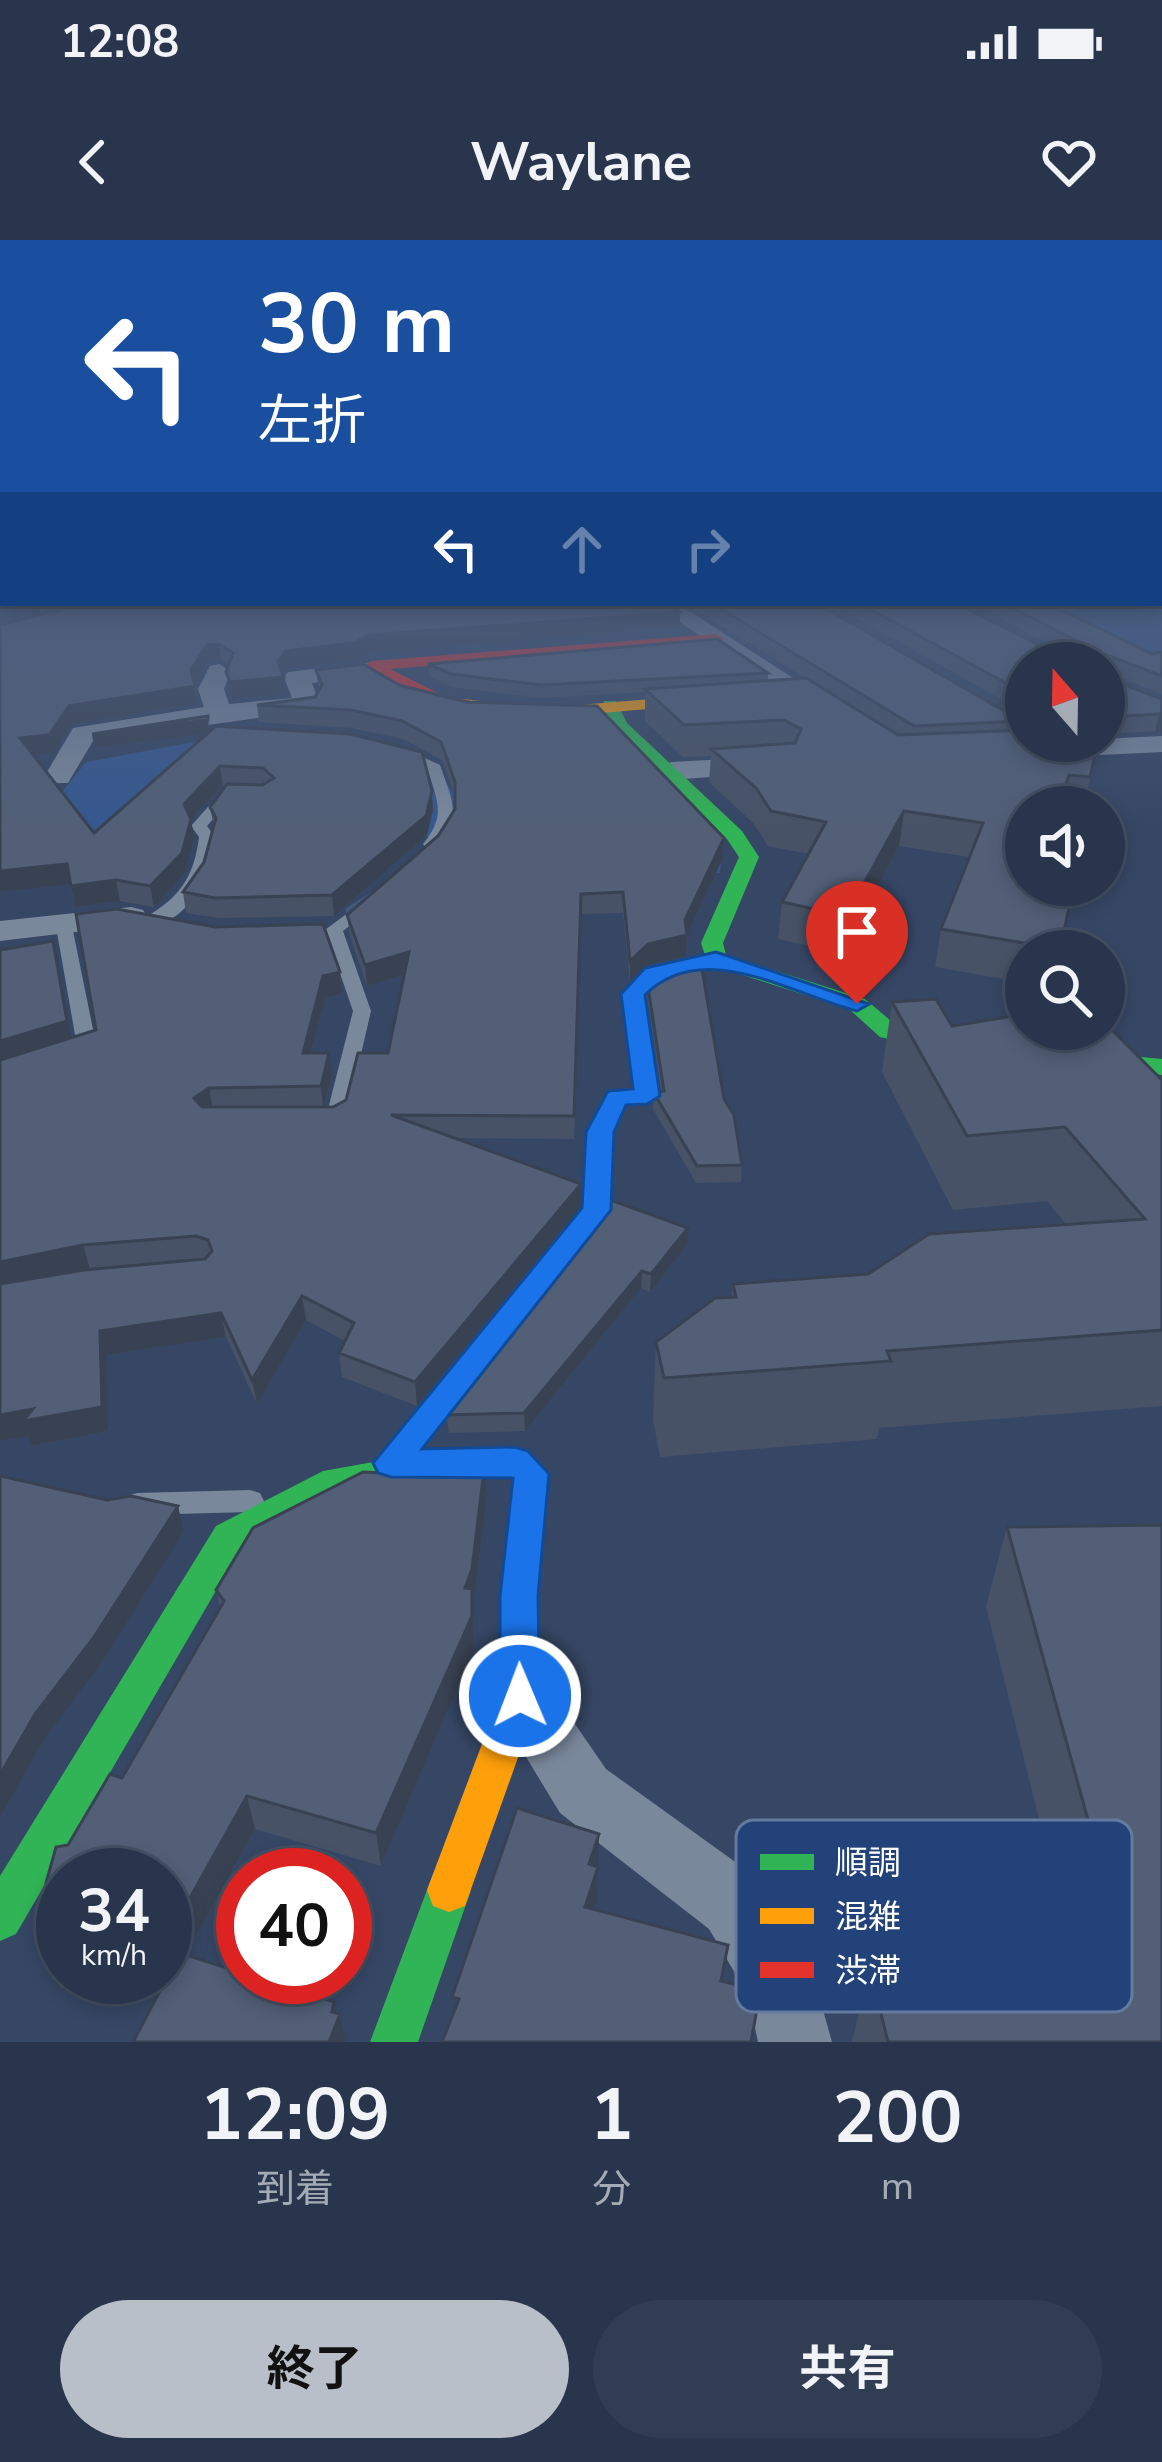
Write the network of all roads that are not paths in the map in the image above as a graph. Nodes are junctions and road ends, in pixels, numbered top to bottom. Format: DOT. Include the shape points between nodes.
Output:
graph roads {
  1 [pos="404,661"];
  2 [pos="751,661"];
  3 [pos="376,669"];
  4 [pos="219,671"];
  5 [pos="804,694"];
  6 [pos="610,705"];
  7 [pos="219,712"];
  8 [pos="844,719"];
  9 [pos="288,736"];
  10 [pos="1125,744"];
  11 [pos="1162,744"];
  12 [pos="382,747"];
  13 [pos="782,765"];
  14 [pos="671,771"];
  15 [pos="244,794"];
  16 [pos="415,863"];
  17 [pos="391,887"];
  18 [pos="63,921"];
  19 [pos="152,921"];
  20 [pos="196,929"];
  21 [pos="0,931"];
  22 [pos="716,959"];
  23 [pos="987,1051"];
  24 [pos="1033,1055"];
  25 [pos="44,1063"];
  26 [pos="1162,1067"];
  27 [pos="295,1120"];
  28 [pos="391,1463"];
  29 [pos="286,1499"];
  30 [pos="107,1505"];
  31 [pos="520,1696"];
  32 [pos="736,1907"];
  33 [pos="0,1918"];
  34 [pos="788,2012"];
  35 [pos="394,2042"];
  36 [pos="795,2042"];
  1 -- 3 [label="street" via="370,666"];
  2 -- 5 [label="street"];
  3 -- 6 [label="street" via="442,701 541,713"];
  3 -- 7 [label="street" via="297,677 307,704"];
  4 -- 7 [label="street" via="211,689"];
  5 -- 6 [label="street"];
  5 -- 8 [label="street"];
  6 -- 14 [label="street" via="620,725"];
  7 -- 9 [label="street" via="83,734 64,766 223,733"];
  10 -- 11 [label="street"];
  12 -- 16 [label="lane" via="433,765 445,802 444,830"];
  13 -- 14 [label="street"];
  14 -- 22 [label="street" via="749,856 712,943"];
  15 -- 19 [label="lane" via="224,793 200,826 207,837 204,872 192,895"];
  17 -- 27 [label="lane" via="323,930 362,1011 336,1119"];
  18 -- 19 [label="street"];
  18 -- 21 [label="street"];
  18 -- 25 [label="lane" via="87,1049"];
  19 -- 20 [label="street"];
  22 -- 23 [label="street" via="857,1004 889,1032"];
  22 -- 28 [label="lane" via="654,973 633,994 647,1096 617,1097 600,1132 596,1210"];
  24 -- 26 [label="street"];
  28 -- 29 [label="street"];
  28 -- 31 [label="street" via="515,1461 531,1474"];
  29 -- 30 [label="lane"];
  29 -- 33 [label="street" via="229,1536"];
  31 -- 32 [label="street" via="584,1791"];
  31 -- 35 [label="street"];
  34 -- 36 [label="street"];
}
